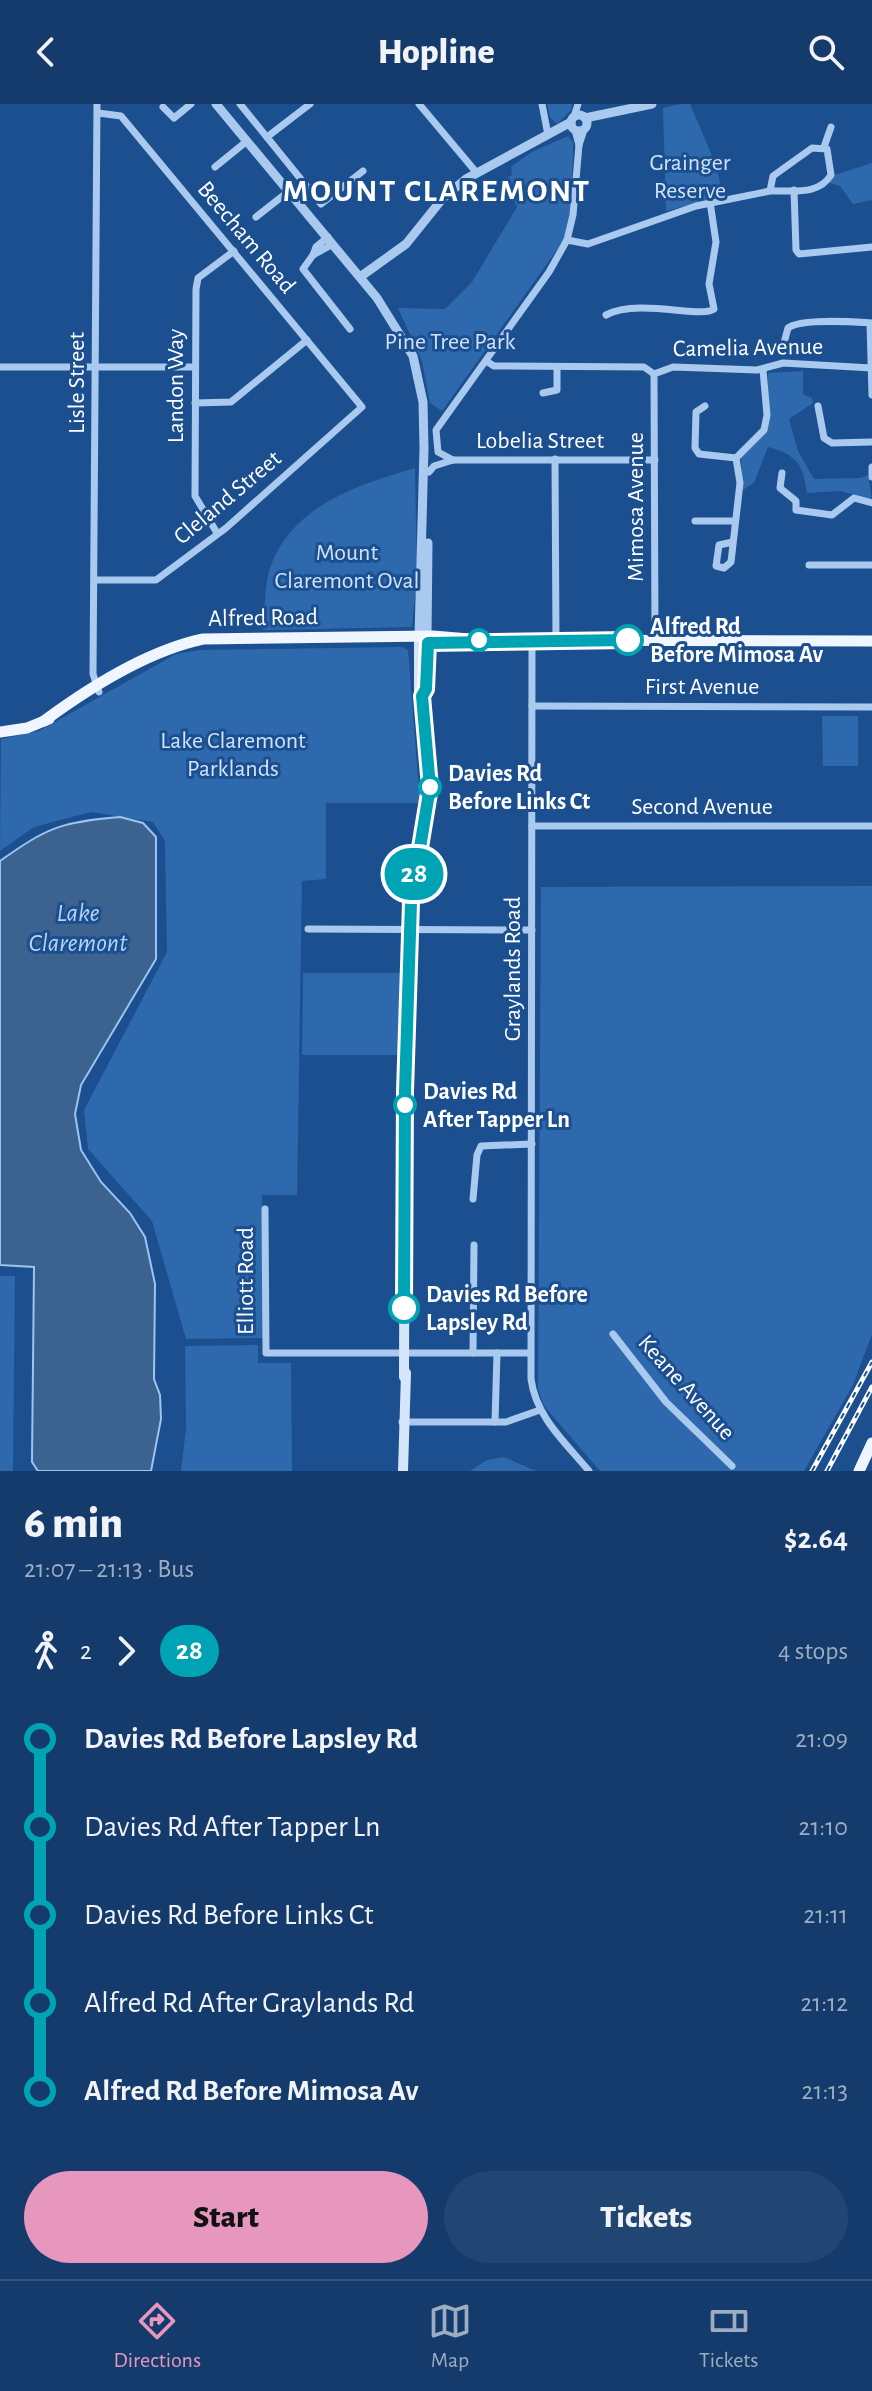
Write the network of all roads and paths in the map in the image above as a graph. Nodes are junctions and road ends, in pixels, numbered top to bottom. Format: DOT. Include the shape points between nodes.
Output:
graph roads {
  1 [pos="191,104"];
  2 [pos="216,104"];
  3 [pos="240,104"];
  4 [pos="310,104"];
  5 [pos="419,104"];
  6 [pos="542,104"];
  7 [pos="579,104"];
  8 [pos="652,104"];
  9 [pos="163,107"];
  10 [pos="98,108"];
  11 [pos="579,124"];
  12 [pos="831,127"];
  13 [pos="552,133"];
  14 [pos="267,137"];
  15 [pos="247,141"];
  16 [pos="824,147"];
  17 [pos="215,167"];
  18 [pos="363,171"];
  19 [pos="476,172"];
  20 [pos="794,190"];
  21 [pos="289,191"];
  22 [pos="770,191"];
  23 [pos="710,202"];
  24 [pos="256,217"];
  25 [pos="330,240"];
  26 [pos="567,240"];
  27 [pos="872,247"];
  28 [pos="234,251"];
  29 [pos="362,280"];
  30 [pos="606,315"];
  31 [pos="871,324"];
  32 [pos="350,329"];
  33 [pos="307,340"];
  34 [pos="784,343"];
  35 [pos="486,361"];
  36 [pos="96,366"];
  37 [pos="0,367"];
  38 [pos="195,367"];
  39 [pos="557,367"];
  40 [pos="872,368"];
  41 [pos="763,370"];
  42 [pos="654,374"];
  43 [pos="557,390"];
  44 [pos="543,393"];
  45 [pos="567,393"];
  46 [pos="872,395"];
  47 [pos="357,401"];
  48 [pos="195,403"];
  49 [pos="705,406"];
  50 [pos="818,406"];
  51 [pos="872,442"];
  52 [pos="736,458"];
  53 [pos="555,459"];
  54 [pos="453,460"];
  55 [pos="655,460"];
  56 [pos="872,467"];
  57 [pos="782,473"];
  58 [pos="427,476"];
  59 [pos="872,477"];
  60 [pos="872,503"];
  61 [pos="695,521"];
  62 [pos="735,521"];
  63 [pos="217,533"];
  64 [pos="733,542"];
  65 [pos="809,565"];
  66 [pos="872,565"];
  67 [pos="95,580"];
  68 [pos="423,640"];
  69 [pos="532,640"];
  70 [pos="556,640"];
  71 [pos="655,641"];
  72 [pos="872,641"];
  73 [pos="100,687"];
  74 [pos="532,706"];
  75 [pos="872,707"];
  76 [pos="0,732"];
  77 [pos="532,826"];
  78 [pos="872,826"];
  79 [pos="308,929"];
  80 [pos="411,929"];
  81 [pos="532,930"];
  82 [pos="532,1144"];
  83 [pos="473,1199"];
  84 [pos="265,1209"];
  85 [pos="474,1245"];
  86 [pos="613,1334"];
  87 [pos="404,1352"];
  88 [pos="473,1353"];
  89 [pos="497,1353"];
  90 [pos="530,1353"];
  91 [pos="540,1410"];
  92 [pos="402,1422"];
  93 [pos="495,1422"];
  94 [pos="872,1443"];
  95 [pos="732,1466"];
  96 [pos="403,1471"];
  97 [pos="589,1471"];
  98 [pos="859,1471"];
  1 -- 9 [label="street" via="174,118"];
  2 -- 15 [label="street"];
  3 -- 14 [label="street"];
  4 -- 14 [label="street"];
  5 -- 19 [label="street"];
  6 -- 13 [label="street"];
  7 -- 11 [label="street"];
  8 -- 11 [label="street"];
  10 -- 28 [label="street, Beecham Road" via="121,116"];
  10 -- 36 [label="street, Lisle Street"];
  11 -- 13 [label="street"];
  11 -- 26 [label="street"];
  12 -- 16 [label="street"];
  13 -- 19 [label="street"];
  14 -- 18 [label="street" via="321,204"];
  15 -- 17 [label="street"];
  15 -- 21 [label="street"];
  16 -- 20 [label="street" via="831,158 830,178 810,190"];
  16 -- 22 [label="street" via="812,148 773,176"];
  19 -- 29 [label="street"];
  20 -- 22 [label="street"];
  20 -- 27 [label="street" via="799,254"];
  21 -- 24 [label="street"];
  21 -- 25 [label="street"];
  22 -- 23 [label="street"];
  23 -- 26 [label="street" via="588,244"];
  23 -- 30 [label="street" via="716,242 709,284 714,309 701,314 638,306"];
  25 -- 29 [label="street"];
  25 -- 32 [label="street" via="316,247 303,272"];
  26 -- 35 [label="street"];
  28 -- 33 [label="street, Beecham Road"];
  28 -- 38 [label="street, Landon Way" via="198,278"];
  29 -- 58 [label="street" via="413,356 428,430"];
  31 -- 34 [label="street" via="808,320 788,328"];
  31 -- 40 [label="street"];
  33 -- 47 [label="street, Beecham Road"];
  33 -- 48 [label="street" via="231,402"];
  35 -- 39 [label="street, Camelia Avenue" via="494,366"];
  35 -- 54 [label="street" via="436,430 438,452"];
  36 -- 37 [label="street"];
  36 -- 38 [label="street"];
  36 -- 67 [label="street, Lisle Street"];
  38 -- 48 [label="street, Landon Way"];
  39 -- 42 [label="street, Camelia Avenue" via="644,367"];
  39 -- 43 [label="street"];
  40 -- 41 [label="street, Camelia Avenue" via="783,363"];
  40 -- 46 [label="street"];
  41 -- 42 [label="street, Camelia Avenue" via="673,367"];
  41 -- 52 [label="street" via="764,430"];
  42 -- 55 [label="street, Mimosa Avenue"];
  43 -- 44 [label="street"];
  43 -- 45 [label="street"];
  47 -- 63 [label="street, Cleland Street" via="362,407"];
  48 -- 63 [label="street, Landon Way" via="195,496"];
  49 -- 52 [label="street" via="696,412 695,448 699,454"];
  50 -- 51 [label="street" via="824,438 832,443"];
  52 -- 62 [label="street" via="740,483"];
  53 -- 54 [label="street, Lobelia Street"];
  53 -- 55 [label="street, Lobelia Street"];
  53 -- 70 [label="street"];
  54 -- 58 [label="street, Lobelia Street" via="434,466"];
  55 -- 71 [label="street, Mimosa Avenue"];
  56 -- 59 [label="street"];
  57 -- 60 [label="street" via="780,488 796,501 796,510 832,515 854,498"];
  58 -- 68 [label="street"];
  61 -- 62 [label="street"];
  62 -- 64 [label="street"];
  63 -- 67 [label="street, Cleland Street" via="156,580"];
  65 -- 66 [label="street"];
  67 -- 73 [label="street, Lisle Street" via="94,663"];
  68 -- 69 [label="main road, Alfred Road"];
  68 -- 73 [label="main road, Alfred Road" via="203,639 179,644"];
  68 -- 80 [label="main road" via="430,787 413,881"];
  69 -- 70 [label="main road, Alfred Road"];
  69 -- 74 [label="street, Graylands Road"];
  70 -- 71 [label="main road, Alfred Road"];
  71 -- 72 [label="main road, Alfred Road"];
  73 -- 76 [label="main road, Alfred Road" via="44,721"];
  74 -- 75 [label="street, First Avenue"];
  74 -- 77 [label="street, Graylands Road"];
  77 -- 78 [label="street, Second Avenue"];
  77 -- 81 [label="street, Graylands Road"];
  79 -- 80 [label="street"];
  80 -- 81 [label="street"];
  80 -- 87 [label="main road"];
  81 -- 82 [label="street, Graylands Road"];
  82 -- 83 [label="street" via="481,1146"];
  82 -- 90 [label="street, Graylands Road"];
  84 -- 87 [label="street, Elliott Road" via="266,1353"];
  85 -- 88 [label="street"];
  86 -- 95 [label="street, Keane Avenue" via="666,1402"];
  87 -- 88 [label="street"];
  87 -- 92 [label="main road"];
  88 -- 89 [label="street"];
  89 -- 90 [label="street"];
  89 -- 93 [label="street"];
  90 -- 91 [label="street, Graylands Road"];
  91 -- 93 [label="street"];
  91 -- 97 [label="street, Graylands Road"];
  92 -- 93 [label="street"];
  92 -- 96 [label="main road"];
  94 -- 98 [label="main road"];
}
